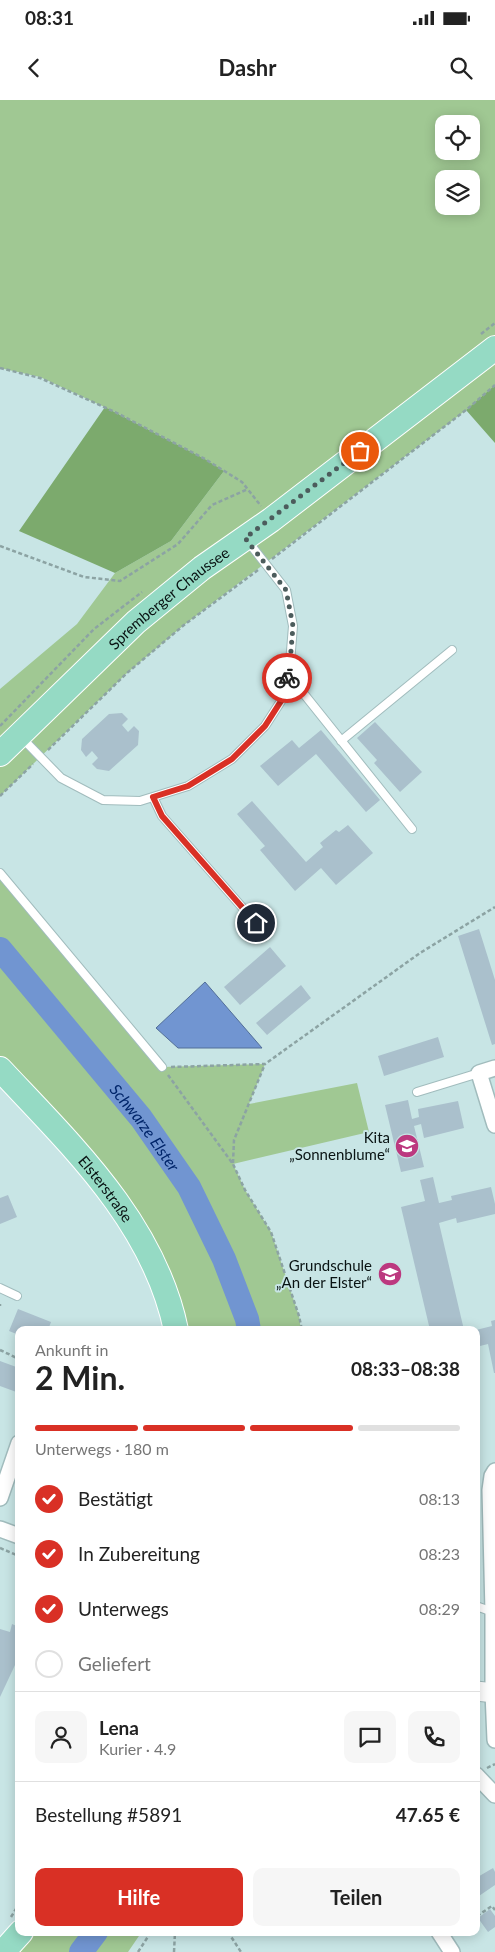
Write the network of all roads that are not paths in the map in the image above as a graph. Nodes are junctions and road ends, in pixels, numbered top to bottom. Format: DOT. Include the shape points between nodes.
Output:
graph roads {
  1 [pos="495,348"];
  2 [pos="245,538"];
  3 [pos="452,650"];
  4 [pos="288,674"];
  5 [pos="20,735"];
  6 [pos="341,741"];
  7 [pos="0,754"];
  8 [pos="153,797"];
  9 [pos="412,829"];
  10 [pos="0,873"];
  11 [pos="256,923"];
  12 [pos="0,1068"];
  13 [pos="162,1068"];
  14 [pos="495,1068"];
  15 [pos="479,1074"];
  16 [pos="417,1092"];
  17 [pos="495,1125"];
  18 [pos="0,1288"];
  19 [pos="17,1296"];
  20 [pos="175,1326"];
  21 [pos="15,1455"];
  22 [pos="495,1471"];
  23 [pos="0,1498"];
  24 [pos="0,1529"];
  25 [pos="15,1535"];
  26 [pos="480,1607"];
  27 [pos="493,1612"];
  28 [pos="488,1692"];
  29 [pos="495,1740"];
  30 [pos="480,1779"];
  31 [pos="495,1795"];
  32 [pos="17,1936"];
  33 [pos="442,1936"];
  34 [pos="3,1952"];
  35 [pos="452,1952"];
  1 -- 2 [label="main road, Spremberger Chaussee"];
  2 -- 4 [label="lane" via="286,590 293,626"];
  2 -- 5 [label="main road, Spremberger Chaussee" via="136,622"];
  3 -- 6 [label="lane"];
  4 -- 6 [label="lane"];
  4 -- 8 [label="lane" via="283,698 265,726 232,759 188,786"];
  5 -- 7 [label="main road, Spremberger Chaussee"];
  5 -- 8 [label="lane" via="61,778 103,800 140,801"];
  6 -- 9 [label="lane"];
  8 -- 11 [label="lane" via="162,816"];
  10 -- 13 [label="lane"];
  12 -- 20 [label="main road, Elsterstraße" via="94,1171 124,1211 160,1278"];
  14 -- 15 [label="street"];
  15 -- 16 [label="lane"];
  15 -- 17 [label="street"];
  18 -- 19 [label="lane"];
  21 -- 23 [label="street"];
  22 -- 27 [label="street" via="490,1490"];
  24 -- 25 [label="street"];
  26 -- 27 [label="lane"];
  27 -- 28 [label="street"];
  28 -- 29 [label="street"];
  30 -- 31 [label="street"];
  32 -- 34 [label="main road"];
  33 -- 35 [label="street"];
}
